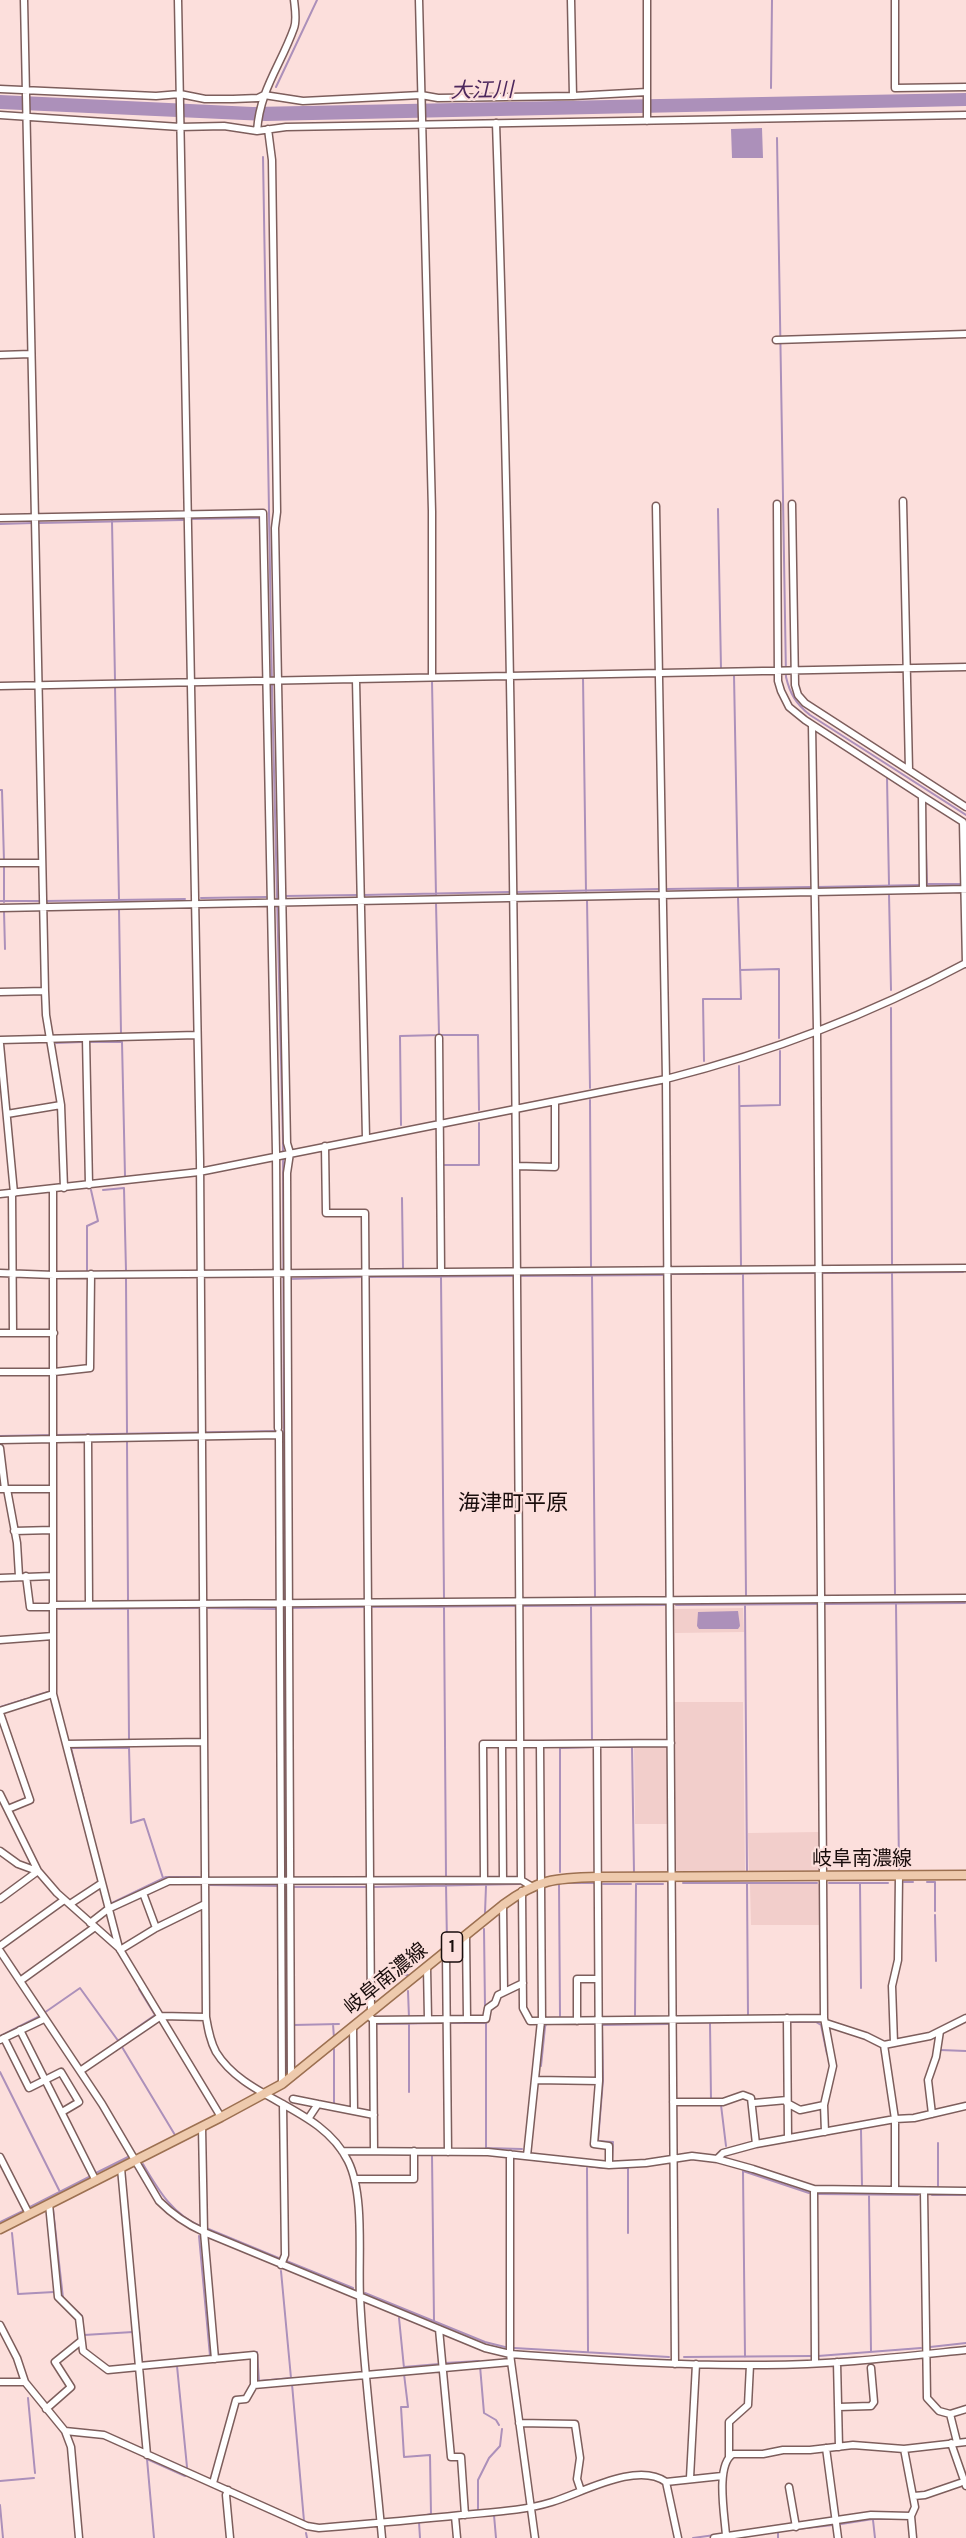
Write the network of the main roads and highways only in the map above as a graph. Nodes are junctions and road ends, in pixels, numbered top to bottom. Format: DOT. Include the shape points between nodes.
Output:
graph roads {
  1 [pos="966,1875"];
  2 [pos="0,2229"];
  1 -- 2 [label="main road, 岐阜南濃線 / 1" via="598,1877 564,1878 531,1886 282,2084"];
}
